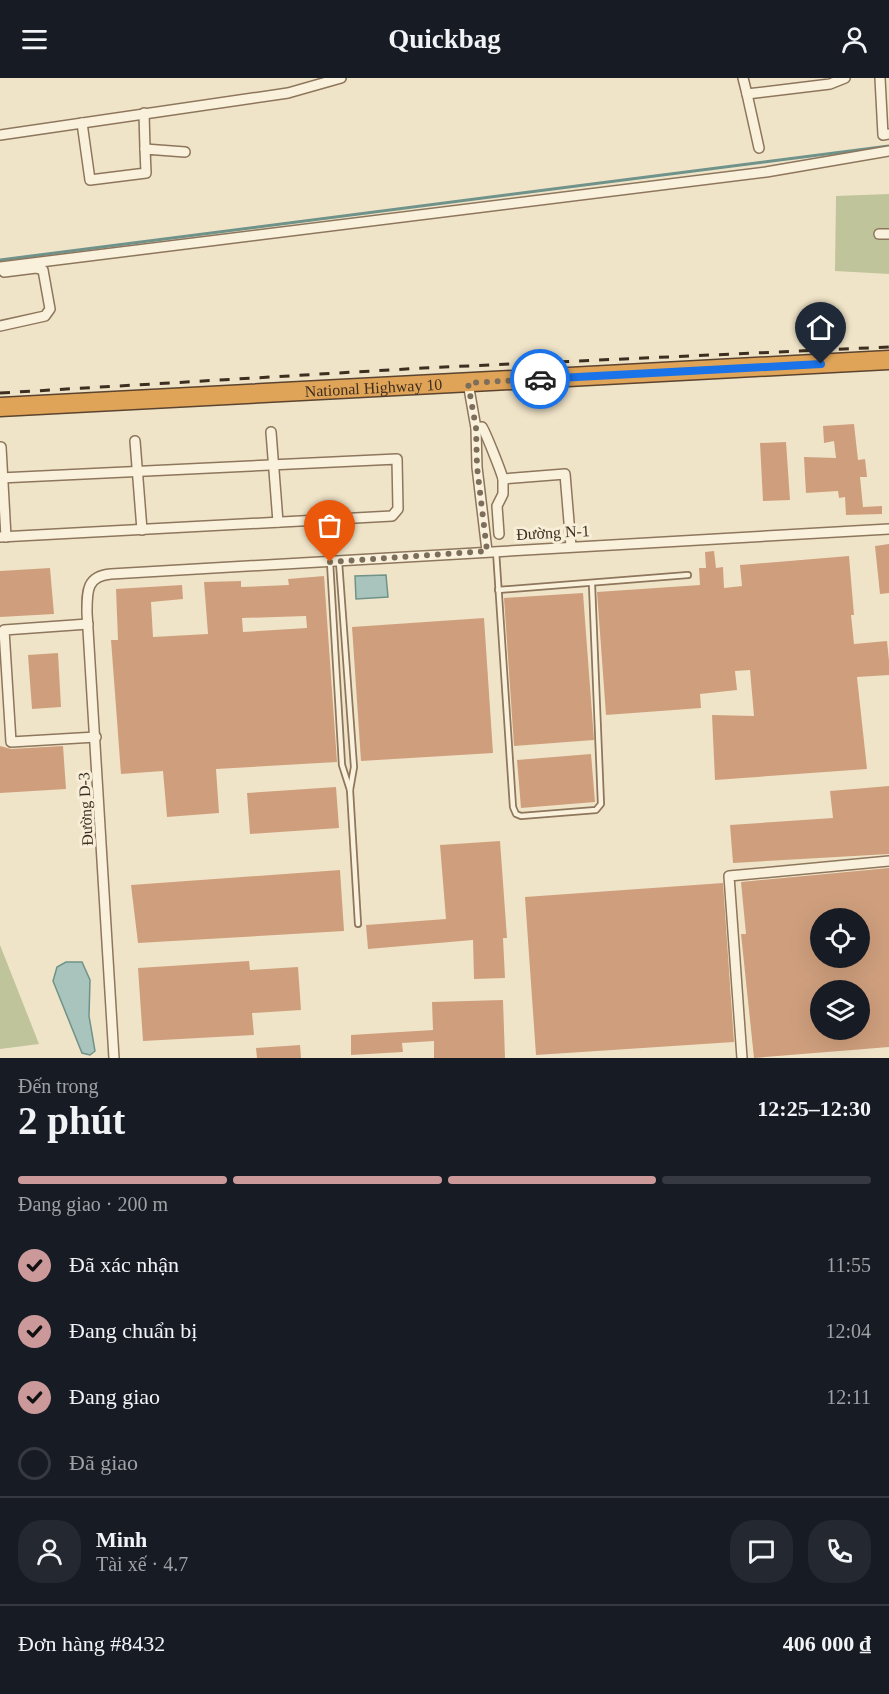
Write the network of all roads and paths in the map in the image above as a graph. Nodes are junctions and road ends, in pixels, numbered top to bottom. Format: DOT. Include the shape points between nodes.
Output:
graph roads {
  1 [pos="743,78"];
  2 [pos="845,78"];
  3 [pos="880,78"];
  4 [pos="335,79"];
  5 [pos="747,94"];
  6 [pos="144,113"];
  7 [pos="82,123"];
  8 [pos="889,134"];
  9 [pos="0,135"];
  10 [pos="759,148"];
  11 [pos="145,149"];
  12 [pos="889,151"];
  13 [pos="185,152"];
  14 [pos="0,267"];
  15 [pos="0,273"];
  16 [pos="0,326"];
  17 [pos="889,360"];
  18 [pos="468,383"];
  19 [pos="0,407"];
  20 [pos="476,428"];
  21 [pos="271,432"];
  22 [pos="135,441"];
  23 [pos="1,447"];
  24 [pos="274,465"];
  25 [pos="138,472"];
  26 [pos="1,478"];
  27 [pos="503,478"];
  28 [pos="278,522"];
  29 [pos="142,530"];
  30 [pos="889,530"];
  31 [pos="499,534"];
  32 [pos="3,537"];
  33 [pos="571,546"];
  34 [pos="491,551"];
  35 [pos="334,562"];
  36 [pos="111,574"];
  37 [pos="688,575"];
  38 [pos="592,585"];
  39 [pos="498,590"];
  40 [pos="88,624"];
  41 [pos="2,630"];
  42 [pos="96,737"];
  43 [pos="11,741"];
  44 [pos="0,742"];
  45 [pos="350,790"];
  46 [pos="889,861"];
  47 [pos="358,924"];
  48 [pos="114,1058"];
  49 [pos="742,1058"];
  1 -- 5 [label="street"];
  2 -- 5 [label="street" via="830,84"];
  3 -- 8 [label="street" via="883,135"];
  4 -- 6 [label="street" via="288,93"];
  5 -- 10 [label="street"];
  6 -- 7 [label="street"];
  6 -- 11 [label="street"];
  7 -- 9 [label="street"];
  7 -- 11 [label="street" via="90,180 146,173"];
  11 -- 13 [label="street"];
  12 -- 14 [label="street" via="766,172"];
  15 -- 16 [label="street" via="43,270 50,309 45,316"];
  17 -- 18 [label="highway, National Highway 10"];
  18 -- 19 [label="highway, National Highway 10"];
  18 -- 20 [label="street"];
  20 -- 27 [label="street" via="485,430"];
  20 -- 34 [label="street" via="477,467"];
  21 -- 24 [label="street"];
  22 -- 25 [label="street"];
  23 -- 26 [label="street"];
  24 -- 25 [label="street"];
  24 -- 28 [label="street"];
  24 -- 28 [label="street" via="397,459 398,508 394,515"];
  25 -- 26 [label="street"];
  25 -- 29 [label="street"];
  26 -- 32 [label="street"];
  27 -- 31 [label="street" via="503,494 497,506"];
  27 -- 33 [label="street" via="565,474"];
  28 -- 29 [label="street"];
  29 -- 32 [label="street"];
  30 -- 33 [label="street, Đường N-1"];
  33 -- 34 [label="street, Đường N-1"];
  34 -- 35 [label="street, Đường N-1"];
  34 -- 39 [label="lane"];
  35 -- 36 [label="street, Đường N-1"];
  35 -- 45 [label="lane" via="354,767"];
  35 -- 45 [label="lane" via="342,765"];
  36 -- 40 [label="street, Đường D-3" via="94,578 88,585"];
  37 -- 38 [label="lane"];
  38 -- 39 [label="lane"];
  38 -- 39 [label="lane" via="601,804 596,810 521,816 513,807"];
  40 -- 41 [label="street"];
  40 -- 42 [label="street, Đường D-3"];
  41 -- 43 [label="street"];
  42 -- 43 [label="street"];
  42 -- 48 [label="street, Đường D-3"];
  43 -- 44 [label="street"];
  45 -- 47 [label="lane"];
  46 -- 49 [label="street" via="729,876"];
}
